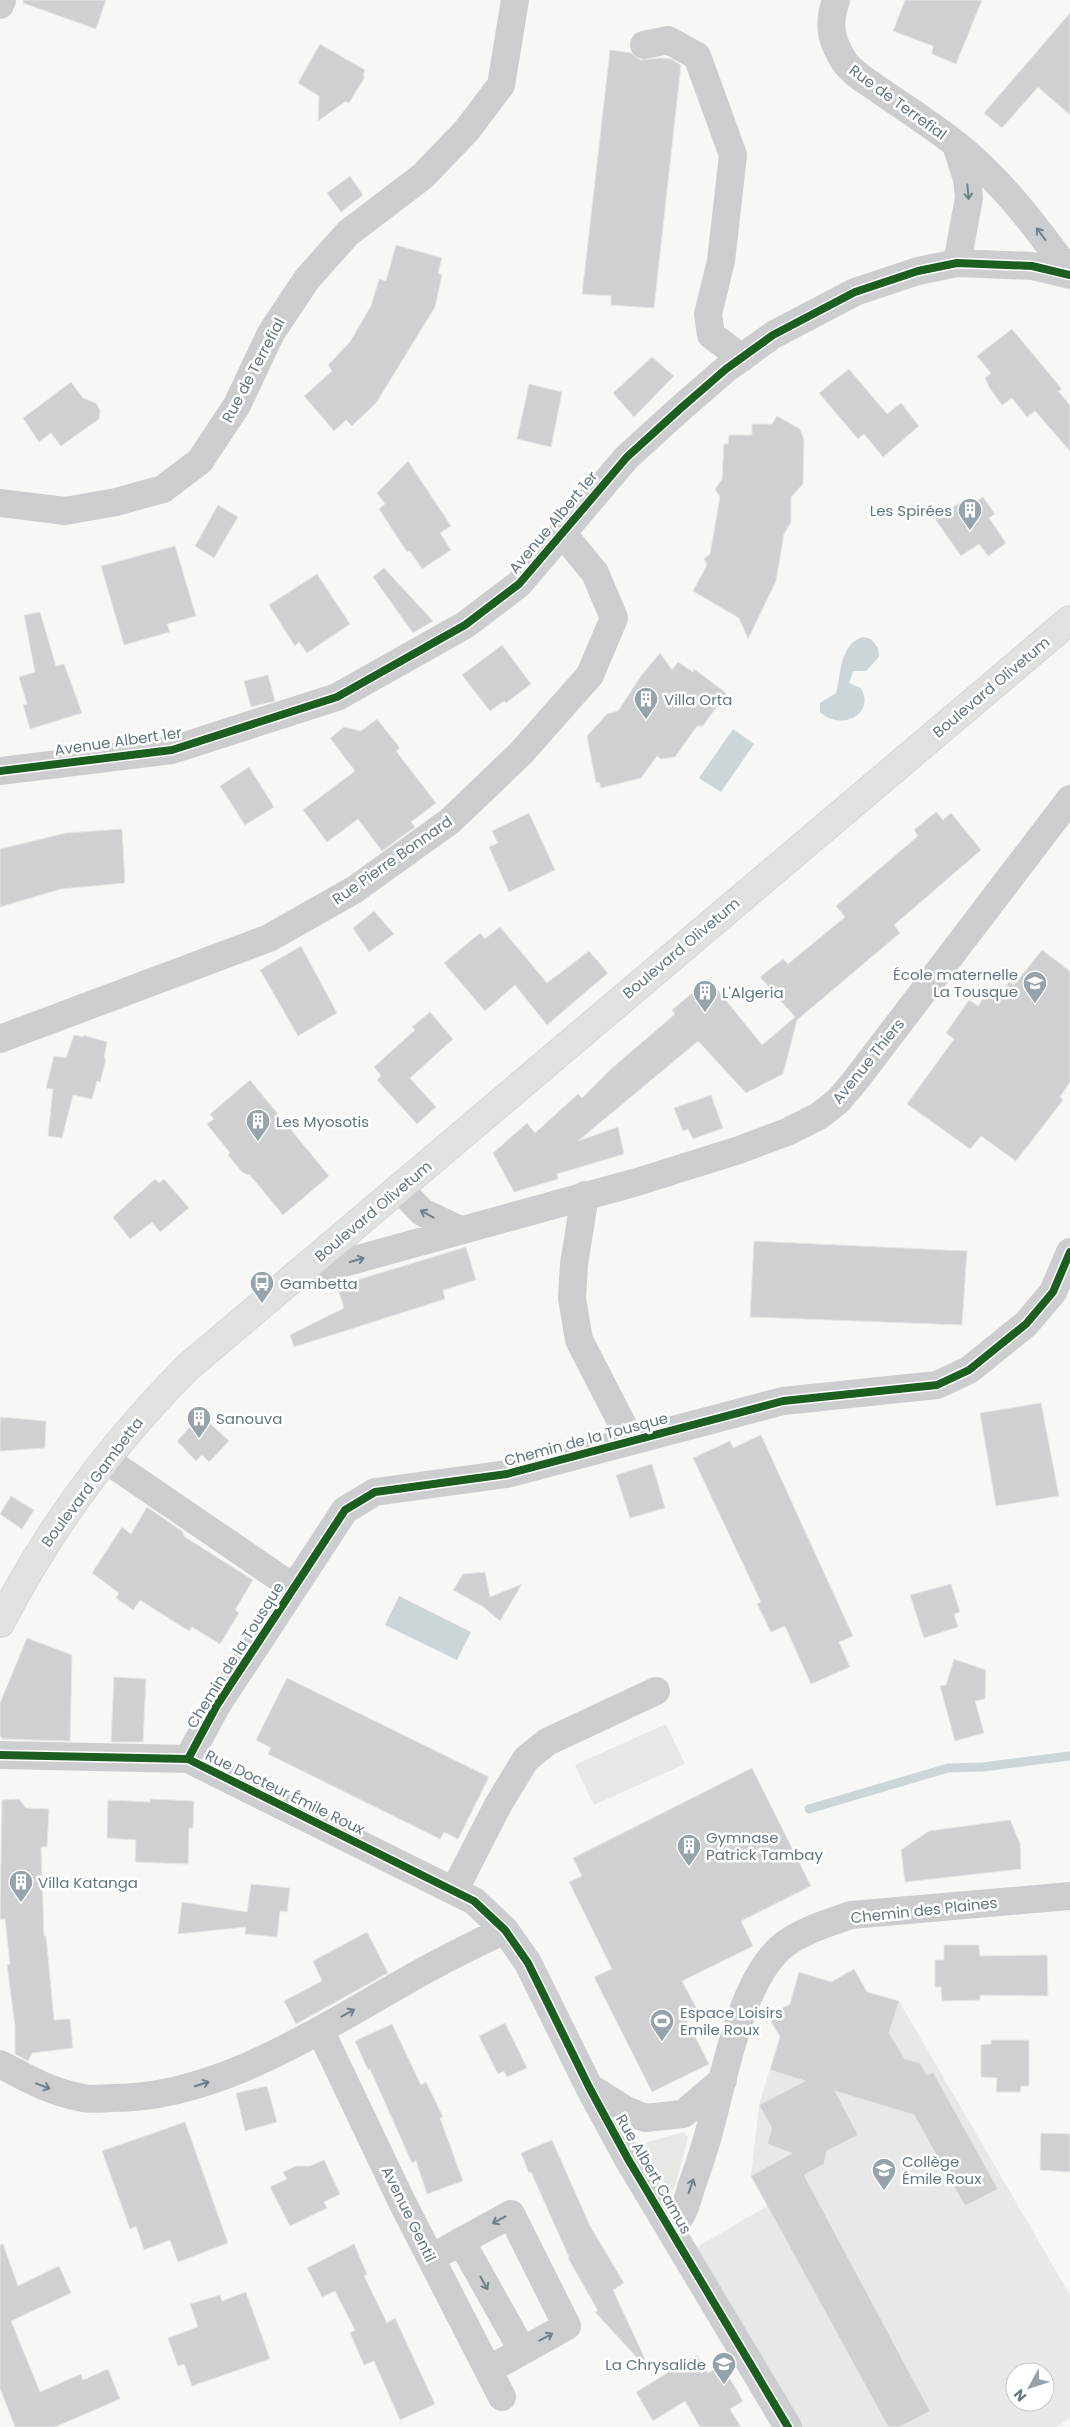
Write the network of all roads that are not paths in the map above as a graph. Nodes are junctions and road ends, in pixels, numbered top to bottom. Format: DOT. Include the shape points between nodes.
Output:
graph roads {
  1 [pos="2,0"];
  2 [pos="515,0"];
  3 [pos="836,0"];
  4 [pos="0,5"];
  5 [pos="644,45"];
  6 [pos="956,145"];
  7 [pos="957,262"];
  8 [pos="1070,274"];
  9 [pos="742,358"];
  10 [pos="0,503"];
  11 [pos="563,534"];
  12 [pos="1070,620"];
  13 [pos="0,771"];
  14 [pos="1066,814"];
  15 [pos="0,1040"];
  16 [pos="400,1189"];
  17 [pos="585,1195"];
  18 [pos="460,1230"];
  19 [pos="1070,1252"];
  20 [pos="293,1277"];
  21 [pos="631,1441"];
  22 [pos="105,1459"];
  23 [pos="294,1588"];
  24 [pos="0,1623"];
  25 [pos="656,1691"];
  26 [pos="0,1755"];
  27 [pos="188,1759"];
  28 [pos="454,1891"];
  29 [pos="1070,1896"];
  30 [pos="505,1930"];
  31 [pos="320,2030"];
  32 [pos="0,2064"];
  33 [pos="723,2080"];
  34 [pos="589,2087"];
  35 [pos="683,2114"];
  36 [pos="645,2118"];
  37 [pos="707,2141"];
  38 [pos="628,2159"];
  39 [pos="668,2227"];
  40 [pos="460,2241"];
  41 [pos="431,2258"];
  42 [pos="522,2350"];
  43 [pos="488,2370"];
  44 [pos="502,2397"];
  45 [pos="788,2427"];
  1 -- 4 [label="street"];
  2 -- 10 [label="street, Rue de Terrefial" via="501,85 467,130 423,176 348,233 307,279 271,333 237,406 200,462 164,489 116,502 65,511"];
  3 -- 6 [label="street, Rue de Terrefial" via="830,18 834,42 845,62"];
  5 -- 9 [label="street" via="668,40 696,56 733,155 721,261 708,314 711,335"];
  6 -- 7 [label="street, Rue de Terrefial, one-way" via="969,198"];
  8 -- 6 [label="street, Rue de Terrefial, one-way" via="1009,196"];
  7 -- 8 [label="street, Avenue Albert 1er" via="1032,266"];
  7 -- 9 [label="street, Avenue Albert 1er" via="855,292 773,335"];
  9 -- 11 [label="street, Avenue Albert 1er" via="627,457"];
  11 -- 13 [label="street, Avenue Albert 1er" via="519,584 465,625 338,697 172,750"];
  11 -- 15 [label="street, Rue Pierre Bonnard" via="595,573 614,618 590,675 521,753 450,821 354,890 269,938"];
  12 -- 16 [label="main road, Boulevard Olivetum"];
  14 -- 17 [label="street, Avenue Thiers" via="838,1101 819,1116 779,1135 647,1179"];
  18 -- 16 [label="street, one-way" via="422,1212"];
  16 -- 20 [label="main road, Boulevard Olivetum"];
  17 -- 18 [label="street, Avenue Thiers"];
  17 -- 21 [label="street" via="572,1298 579,1340"];
  20 -- 18 [label="street, Avenue Thiers, one-way"];
  19 -- 21 [label="street, Chemin de la Tousque" via="1053,1292 1026,1324 969,1370 937,1385 783,1401"];
  20 -- 22 [label="main road, Boulevard Gambetta" via="188,1368 150,1405"];
  21 -- 23 [label="street, Chemin de la Tousque" via="507,1474 375,1492 345,1510"];
  22 -- 23 [label="street"];
  22 -- 24 [label="main road, Boulevard Gambetta" via="40,1552"];
  23 -- 27 [label="street, Chemin de la Tousque" via="217,1705"];
  25 -- 28 [label="street" via="547,1742 526,1759 498,1805"];
  26 -- 27 [label="street, Rue Docteur Émile Roux"];
  27 -- 28 [label="street, Rue Docteur Émile Roux"];
  28 -- 30 [label="street, Rue Docteur Émile Roux" via="474,1901"];
  29 -- 33 [label="street, Chemin des Plaines" via="851,1916 809,1931 785,1944 756,1981 745,2006"];
  31 -- 30 [label="street, one-way" via="432,1966"];
  30 -- 34 [label="street, Rue Albert Camus" via="528,1963"];
  32 -- 31 [label="street, one-way" via="42,2087 85,2098 134,2098 188,2088 226,2076"];
  31 -- 41 [label="street, Avenue Gentil"];
  33 -- 35 [label="street"];
  33 -- 37 [label="street, Chemin des Plaines"];
  34 -- 36 [label="street"];
  34 -- 38 [label="street, Rue Albert Camus"];
  35 -- 36 [label="street"];
  35 -- 37 [label="street" via="700,2125"];
  36 -- 38 [label="street" via="626,2142"];
  39 -- 37 [label="street, Chemin des Plaines, one-way" via="681,2217"];
  38 -- 39 [label="street, Rue Albert Camus"];
  39 -- 45 [label="street, Rue Albert Camus"];
  40 -- 41 [label="street"];
  40 -- 42 [label="street, one-way"];
  42 -- 40 [label="street, one-way" via="567,2326 511,2214"];
  41 -- 43 [label="street, Avenue Gentil"];
  42 -- 43 [label="street"];
  43 -- 44 [label="street, Avenue Gentil"];
}
